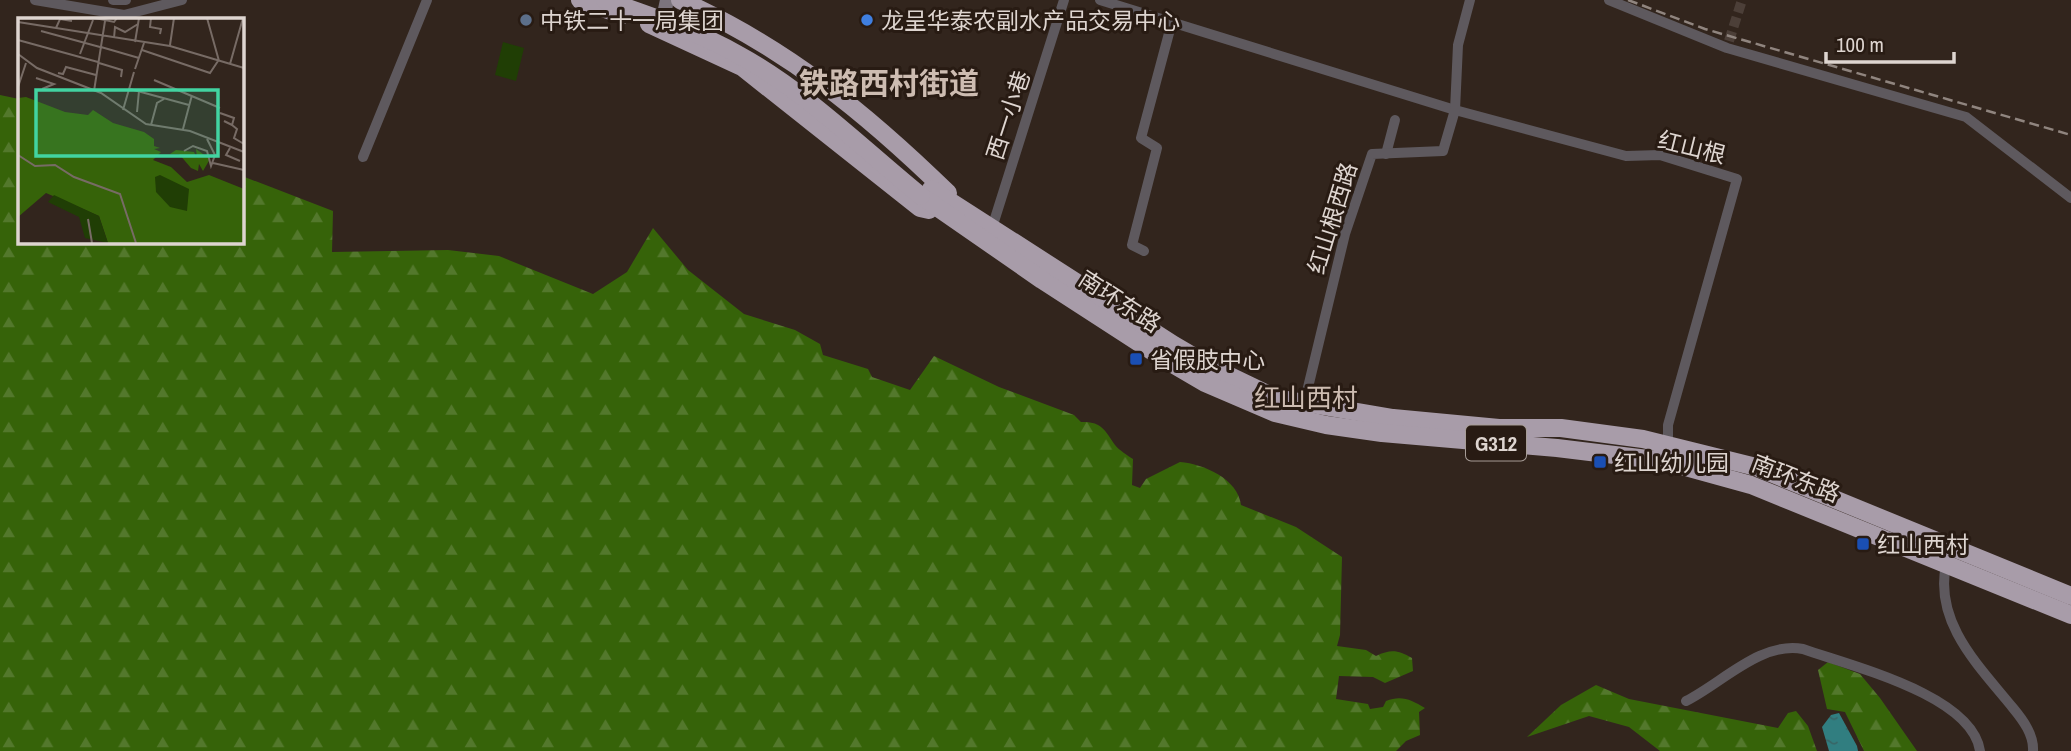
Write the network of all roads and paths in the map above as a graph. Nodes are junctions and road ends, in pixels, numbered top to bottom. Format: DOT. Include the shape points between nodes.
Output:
graph roads {
  1 [pos="35,0"];
  2 [pos="113,0"];
  3 [pos="126,0"];
  4 [pos="182,0"];
  5 [pos="427,0"];
  6 [pos="580,0"];
  7 [pos="605,0"];
  8 [pos="640,0"];
  9 [pos="650,0"];
  10 [pos="667,0"];
  11 [pos="680,0"];
  12 [pos="1064,0"];
  13 [pos="1100,0"];
  14 [pos="1470,0"];
  15 [pos="1609,0"];
  16 [pos="124,17"];
  17 [pos="1172,22"];
  18 [pos="652,25"];
  19 [pos="1455,110"];
  20 [pos="1395,120"];
  21 [pos="1386,154"];
  22 [pos="363,157"];
  23 [pos="926,192"];
  24 [pos="2071,198"];
  25 [pos="955,210"];
  26 [pos="990,234"];
  27 [pos="1144,251"];
  28 [pos="1304,404"];
  29 [pos="1668,443"];
  30 [pos="1664,461"];
  31 [pos="1946,565"];
  32 [pos="2071,596"];
  33 [pos="2071,615"];
  34 [pos="1686,701"];
  35 [pos="1980,751"];
  36 [pos="2033,751"];
  1 -- 16 [label="street"];
  2 -- 3 [label="street"];
  4 -- 16 [label="street"];
  5 -- 22 [label="street"];
  6 -- 18 [label="highway"];
  7 -- 23 [label="highway, 南环东路 / G312, bridge" via="671,23 757,66"];
  8 -- 23 [label="highway, 南环东路 / G312" via="743,45 782,71"];
  9 -- 18 [label="street"];
  10 -- 18 [label="street"];
  11 -- 25 [label="highway" via="776,49 811,73 867,116"];
  12 -- 26 [label="street, 西一小巷"];
  13 -- 17 [label="street"];
  14 -- 19 [label="street" via="1458,45"];
  15 -- 24 [label="street" via="1728,45 1966,117"];
  17 -- 19 [label="street"];
  17 -- 27 [label="street" via="1141,138 1157,148 1132,245"];
  18 -- 25 [label="highway" via="742,67 920,208"];
  19 -- 21 [label="street, 红山根西路" via="1443,151"];
  19 -- 29 [label="street, 红山根" via="1626,156 1660,155 1737,179 1668,425"];
  20 -- 21 [label="street"];
  21 -- 28 [label="street, 红山根西路" via="1372,154 1345,234"];
  23 -- 25 [label="highway, 南环东路 / G312"];
  25 -- 26 [label="highway, 南环东路 / G312"];
  26 -- 28 [label="highway, 南环东路 / G312" via="1215,369 1276,398"];
  26 -- 30 [label="highway, 南环东路 / G312" via="1174,365 1275,413 1382,433"];
  28 -- 29 [label="highway, 南环东路 / G312" via="1393,418 1499,428 1561,428"];
  29 -- 30 [label="highway"];
  29 -- 32 [label="highway, 南环东路 / G312" via="1779,475"];
  30 -- 31 [label="highway, 南环东路 / G312" via="1751,485"];
  31 -- 33 [label="highway, 南环东路 / G312"];
  31 -- 36 [label="street" via="1942,600 1952,625 2025,722"];
  34 -- 35 [label="street" via="1732,672 1788,646 1939,699 1973,729"];
}
